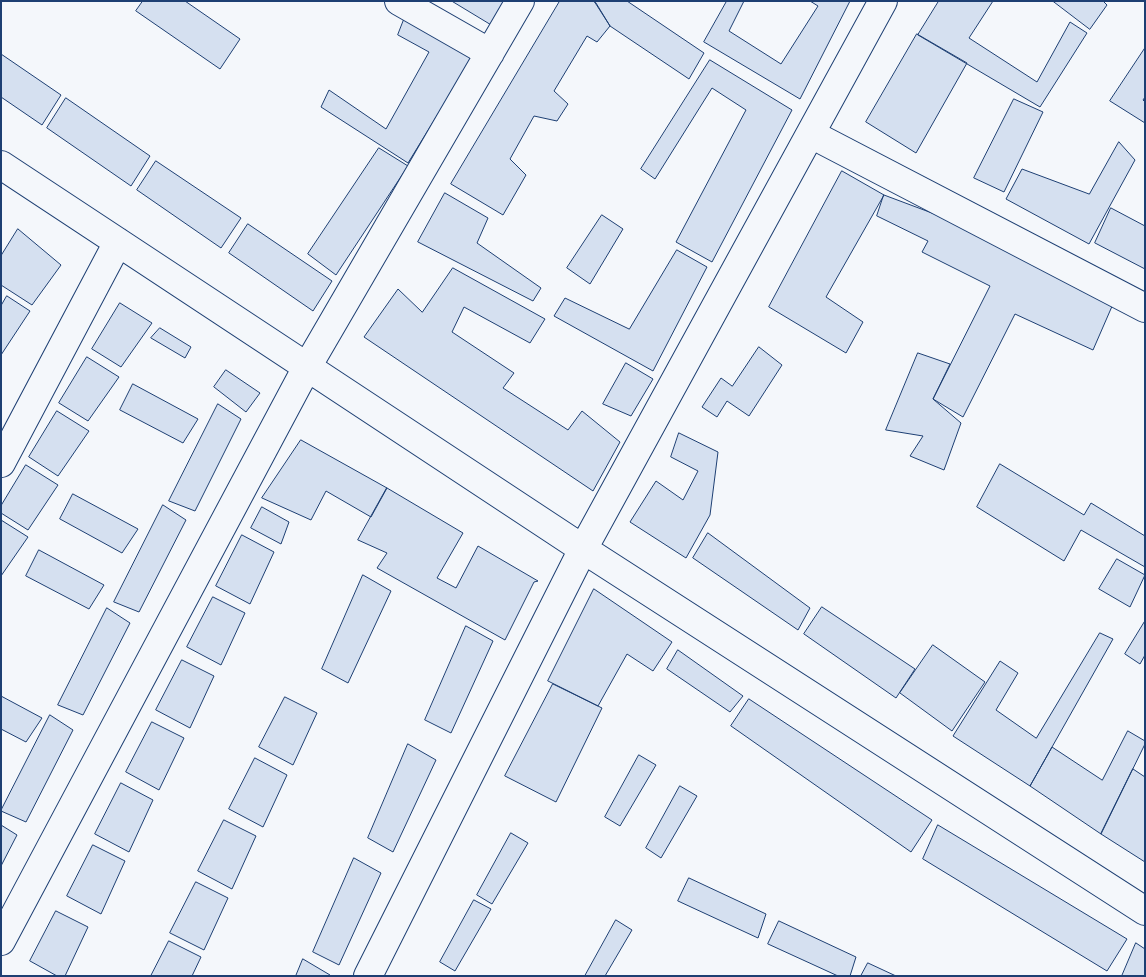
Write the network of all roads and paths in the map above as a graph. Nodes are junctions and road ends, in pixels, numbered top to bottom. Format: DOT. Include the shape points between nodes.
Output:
graph roads {
  1 [pos="400,1"];
  2 [pos="520,1"];
  3 [pos="883,1"];
  4 [pos="490,53"];
  5 [pos="811,134"];
  6 [pos="1,165"];
  7 [pos="118,242"];
  8 [pos="1145,308"];
  9 [pos="307,367"];
  10 [pos="1,463"];
  11 [pos="584,549"];
  12 [pos="1145,911"];
  13 [pos="1,941"];
  14 [pos="368,976"];
  1 -- 4 [label="street"];
  2 -- 4 [label="street"];
  3 -- 5 [label="street"];
  4 -- 9 [label="street"];
  5 -- 8 [label="street"];
  5 -- 11 [label="street"];
  6 -- 7 [label="street"];
  7 -- 9 [label="street"];
  7 -- 10 [label="street"];
  9 -- 11 [label="street"];
  9 -- 13 [label="street"];
  11 -- 12 [label="street"];
  11 -- 14 [label="street"];
}
